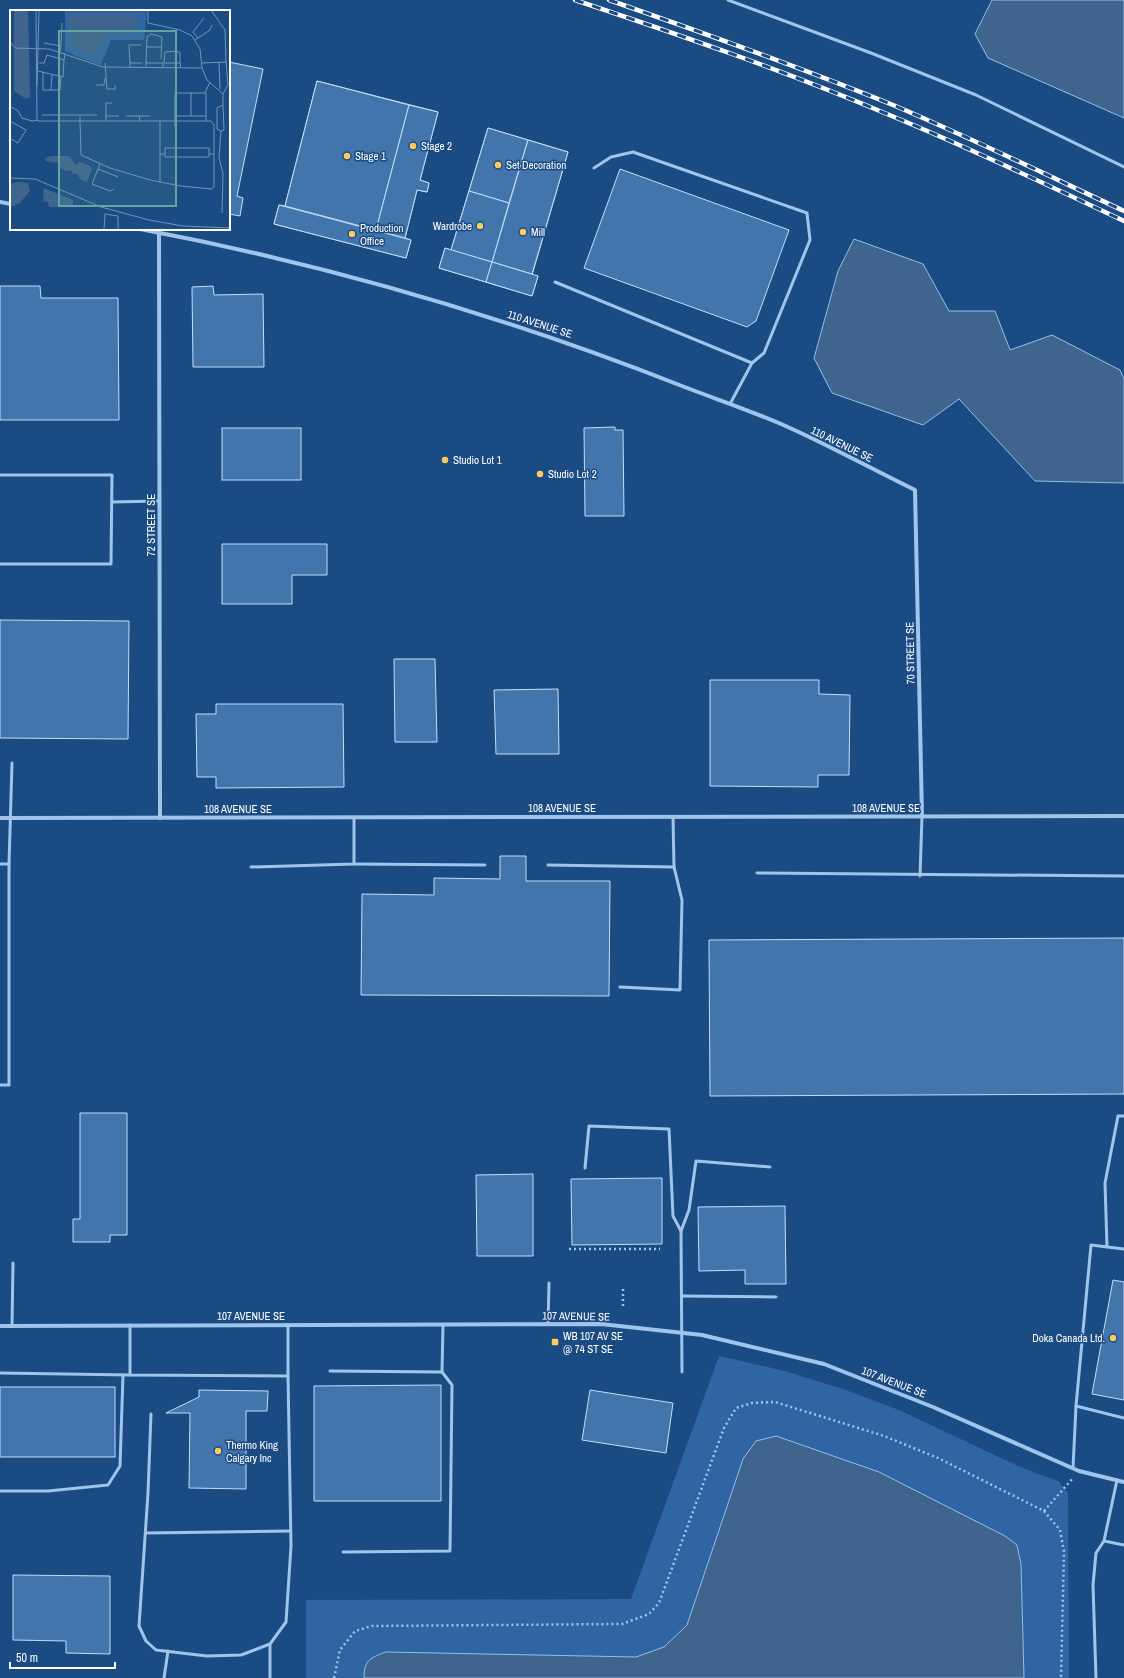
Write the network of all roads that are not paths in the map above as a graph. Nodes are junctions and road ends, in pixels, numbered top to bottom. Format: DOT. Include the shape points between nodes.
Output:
graph roads {
  1 [pos="728,0"];
  2 [pos="1124,167"];
  3 [pos="594,168"];
  4 [pos="0,202"];
  5 [pos="10,204"];
  6 [pos="145,230"];
  7 [pos="160,233"];
  8 [pos="555,282"];
  9 [pos="752,363"];
  10 [pos="730,404"];
  11 [pos="0,475"];
  12 [pos="916,490"];
  13 [pos="160,500"];
  14 [pos="112,502"];
  15 [pos="0,564"];
  16 [pos="12,763"];
  17 [pos="922,816"];
  18 [pos="1124,816"];
  19 [pos="354,817"];
  20 [pos="672,817"];
  21 [pos="0,818"];
  22 [pos="11,818"];
  23 [pos="160,818"];
  24 [pos="0,864"];
  25 [pos="10,864"];
  26 [pos="354,864"];
  27 [pos="485,865"];
  28 [pos="548,865"];
  29 [pos="251,867"];
  30 [pos="674,867"];
  31 [pos="757,874"];
  32 [pos="920,876"];
  33 [pos="1124,876"];
  34 [pos="620,987"];
  35 [pos="0,1085"];
  36 [pos="1124,1116"];
  37 [pos="770,1167"];
  38 [pos="585,1168"];
  39 [pos="681,1231"];
  40 [pos="1107,1247"];
  41 [pos="1124,1249"];
  42 [pos="13,1263"];
  43 [pos="550,1283"];
  44 [pos="682,1296"];
  45 [pos="776,1297"];
  46 [pos="548,1324"];
  47 [pos="130,1325"];
  48 [pos="288,1325"];
  49 [pos="443,1325"];
  50 [pos="0,1326"];
  51 [pos="12,1326"];
  52 [pos="682,1333"];
  53 [pos="330,1371"];
  54 [pos="442,1372"];
  55 [pos="682,1372"];
  56 [pos="0,1373"];
  57 [pos="123,1375"];
  58 [pos="130,1375"];
  59 [pos="288,1376"];
  60 [pos="1076,1406"];
  61 [pos="151,1414"];
  62 [pos="1124,1418"];
  63 [pos="1073,1468"];
  64 [pos="1117,1480"];
  65 [pos="1124,1482"];
  66 [pos="0,1491"];
  67 [pos="290,1531"];
  68 [pos="146,1533"];
  69 [pos="1104,1541"];
  70 [pos="1124,1545"];
  71 [pos="343,1552"];
  72 [pos="270,1644"];
  73 [pos="168,1651"];
  74 [pos="164,1678"];
  75 [pos="270,1678"];
  76 [pos="1096,1678"];
  1 -- 2 [label="lane" via="976,95"];
  3 -- 9 [label="lane" via="611,157 633,152 807,213 810,240 764,353"];
  4 -- 5 [label="street"];
  6 -- 7 [label="street, 110 AVENUE SE"];
  7 -- 10 [label="street, 110 AVENUE SE" via="296,262 463,309 639,369"];
  7 -- 13 [label="street, 72 STREET SE"];
  8 -- 9 [label="lane"];
  9 -- 10 [label="lane"];
  10 -- 12 [label="street, 110 AVENUE SE" via="789,428"];
  11 -- 14 [label="lane" via="112,475"];
  12 -- 17 [label="street, 70 STREET SE"];
  13 -- 14 [label="lane"];
  13 -- 23 [label="street, 72 STREET SE"];
  14 -- 15 [label="lane" via="111,564"];
  16 -- 22 [label="lane"];
  17 -- 18 [label="street, 108 AVENUE SE"];
  17 -- 20 [label="street, 108 AVENUE SE"];
  17 -- 32 [label="lane"];
  19 -- 20 [label="street, 108 AVENUE SE"];
  19 -- 23 [label="street, 108 AVENUE SE"];
  19 -- 26 [label="lane"];
  20 -- 30 [label="lane"];
  21 -- 22 [label="street, 108 AVENUE SE"];
  22 -- 23 [label="street, 108 AVENUE SE"];
  22 -- 25 [label="lane"];
  24 -- 25 [label="lane"];
  25 -- 35 [label="lane" via="9,1085"];
  26 -- 27 [label="lane"];
  26 -- 29 [label="lane"];
  28 -- 30 [label="lane"];
  30 -- 34 [label="lane" via="682,900 680,990"];
  31 -- 32 [label="lane"];
  32 -- 33 [label="lane"];
  36 -- 40 [label="lane" via="1118,1116 1105,1183"];
  37 -- 39 [label="lane" via="696,1161 689,1210"];
  38 -- 39 [label="lane" via="589,1126 669,1129 672,1216"];
  39 -- 44 [label="lane"];
  40 -- 41 [label="lane"];
  40 -- 60 [label="lane" via="1091,1244"];
  42 -- 51 [label="lane"];
  43 -- 46 [label="lane"];
  44 -- 45 [label="lane"];
  44 -- 52 [label="lane"];
  46 -- 49 [label="street, 107 AVENUE SE"];
  46 -- 52 [label="street, 107 AVENUE SE" via="601,1324"];
  47 -- 48 [label="street, 107 AVENUE SE"];
  47 -- 51 [label="street, 107 AVENUE SE"];
  47 -- 58 [label="lane"];
  48 -- 49 [label="street, 107 AVENUE SE"];
  48 -- 59 [label="lane"];
  49 -- 54 [label="lane"];
  50 -- 51 [label="street, 107 AVENUE SE"];
  52 -- 55 [label="lane"];
  52 -- 63 [label="street, 107 AVENUE SE" via="702,1335 824,1364 933,1407"];
  53 -- 54 [label="lane"];
  54 -- 71 [label="lane" via="452,1385 450,1551"];
  56 -- 57 [label="lane"];
  57 -- 58 [label="lane"];
  57 -- 66 [label="lane" via="120,1466 108,1485"];
  58 -- 59 [label="lane"];
  59 -- 67 [label="lane"];
  60 -- 62 [label="lane"];
  60 -- 63 [label="lane"];
  61 -- 68 [label="lane"];
  63 -- 64 [label="street, 107 AVENUE SE"];
  64 -- 65 [label="street, 107 AVENUE SE"];
  64 -- 69 [label="lane"];
  67 -- 68 [label="lane"];
  67 -- 72 [label="lane" via="286,1622"];
  68 -- 73 [label="lane" via="139,1626 146,1641 156,1650"];
  69 -- 70 [label="lane"];
  69 -- 76 [label="lane" via="1096,1553 1093,1585"];
  72 -- 73 [label="lane" via="241,1655 207,1656"];
  72 -- 75 [label="lane"];
  73 -- 74 [label="lane"];
}
